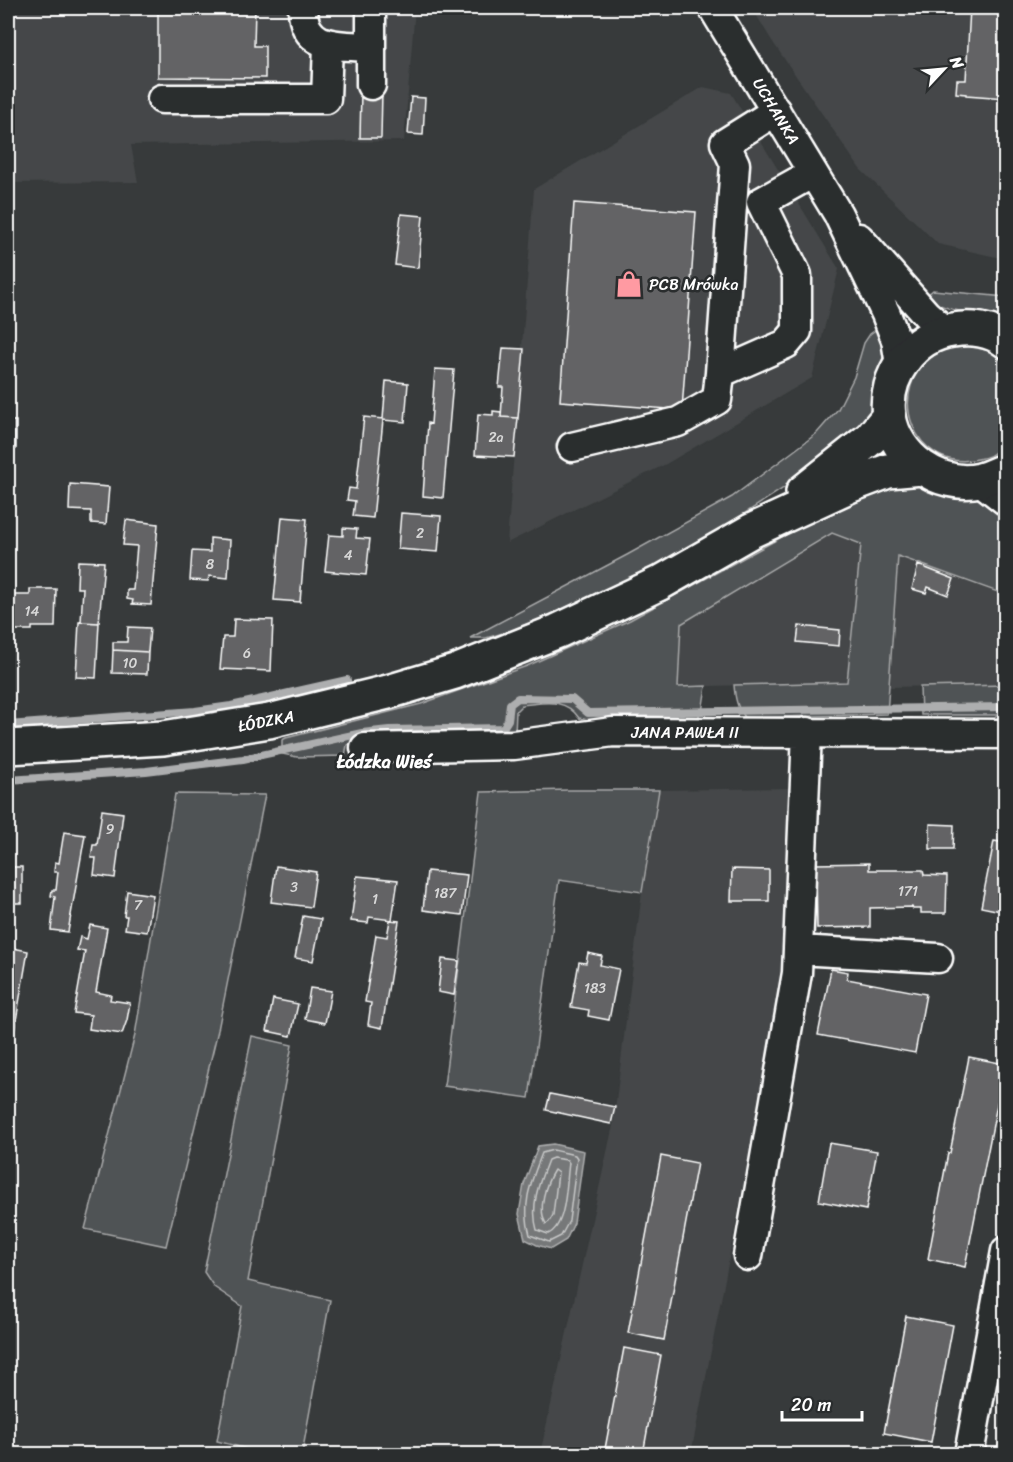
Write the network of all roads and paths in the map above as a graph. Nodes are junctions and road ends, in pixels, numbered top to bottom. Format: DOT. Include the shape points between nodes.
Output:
graph roads {
  1 [pos="303,8"];
  2 [pos="371,8"];
  3 [pos="719,10"];
  4 [pos="328,45"];
  5 [pos="371,47"];
  6 [pos="371,85"];
  7 [pos="162,99"];
  8 [pos="776,111"];
  9 [pos="813,173"];
  10 [pos="838,214"];
  11 [pos="945,331"];
  12 [pos="1004,339"];
  13 [pos="900,364"];
  14 [pos="720,373"];
  15 [pos="889,416"];
  16 [pos="572,447"];
  17 [pos="922,468"];
  18 [pos="992,475"];
  19 [pos="1005,501"];
  20 [pos="751,531"];
  21 [pos="807,732"];
  22 [pos="1005,734"];
  23 [pos="8,747"];
  24 [pos="365,748"];
  25 [pos="798,950"];
  26 [pos="938,958"];
  27 [pos="1005,1251"];
  28 [pos="748,1256"];
  29 [pos="969,1455"];
  1 -- 4 [label="street" via="303,19 315,39"];
  2 -- 5 [label="street"];
  3 -- 8 [label="street, UCHANKA"];
  4 -- 5 [label="street"];
  4 -- 7 [label="street" via="326,99"];
  5 -- 6 [label="street"];
  8 -- 9 [label="street, UCHANKA"];
  8 -- 14 [label="street" via="725,143 735,164"];
  9 -- 10 [label="street, UCHANKA"];
  9 -- 14 [label="street" via="761,202 797,275 797,331 786,344"];
  10 -- 11 [label="street, UCHANKA"];
  10 -- 13 [label="street, UCHANKA" via="886,314"];
  11 -- 12 [label="main road" via="964,328"];
  11 -- 13 [label="main road" via="927,338"];
  13 -- 15 [label="main road" via="890,389"];
  14 -- 16 [label="street" via="717,400 678,422"];
  15 -- 17 [label="main road" via="900,446"];
  15 -- 20 [label="main road" via="871,438 840,464"];
  17 -- 18 [label="main road" via="949,480"];
  17 -- 20 [label="main road" via="888,471"];
  18 -- 19 [label="street"];
  20 -- 23 [label="main road, ŁÓDZKA" via="598,613 455,672 388,692 269,721 164,738"];
  21 -- 22 [label="street, JANA PAWŁA II"];
  21 -- 24 [label="street, JANA PAWŁA II" via="613,732 514,746"];
  21 -- 25 [label="street"];
  25 -- 26 [label="street"];
  25 -- 28 [label="street"];
  27 -- 29 [label="street"];
}
